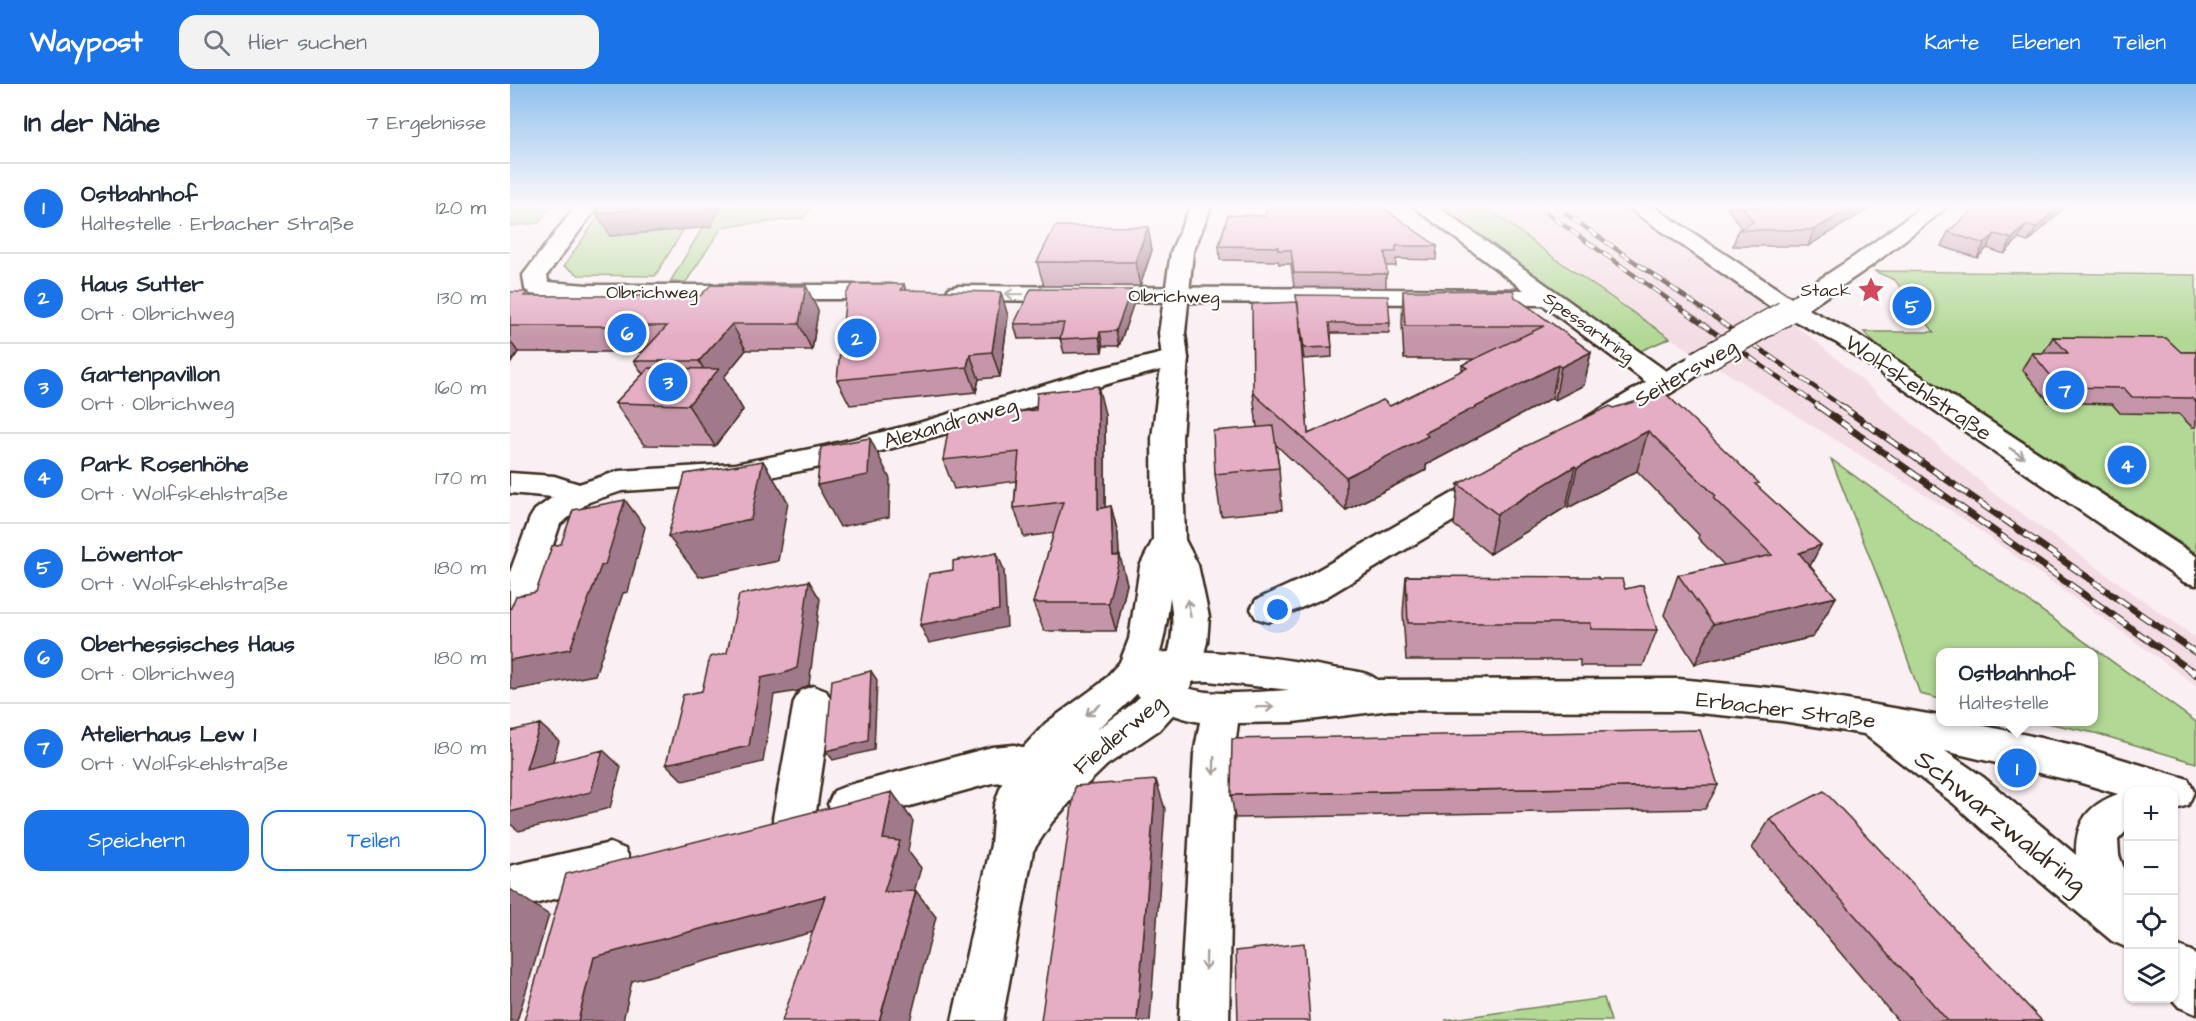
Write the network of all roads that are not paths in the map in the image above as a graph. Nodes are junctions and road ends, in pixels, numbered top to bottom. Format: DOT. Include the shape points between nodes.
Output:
graph roads {
  1 [pos="553,251"];
  2 [pos="1199,251"];
  3 [pos="1485,251"];
  4 [pos="1702,251"];
  5 [pos="1875,251"];
  6 [pos="1737,275"];
  7 [pos="1834,280"];
  8 [pos="1188,296"];
  9 [pos="1550,298"];
  10 [pos="1788,311"];
  11 [pos="1175,358"];
  12 [pos="1665,383"];
  13 [pos="1567,441"];
  14 [pos="1516,470"];
  15 [pos="510,483"];
  16 [pos="578,495"];
  17 [pos="1169,540"];
  18 [pos="2196,573"];
  19 [pos="1268,609"];
  20 [pos="510,618"];
  21 [pos="1136,670"];
  22 [pos="1175,681"];
  23 [pos="1390,694"];
  24 [pos="813,702"];
  25 [pos="1221,708"];
  26 [pos="1872,719"];
  27 [pos="1012,766"];
  28 [pos="2181,796"];
  29 [pos="2124,811"];
  30 [pos="1013,845"];
  31 [pos="646,855"];
  32 [pos="510,888"];
  33 [pos="2124,912"];
  34 [pos="2124,921"];
  35 [pos="2178,972"];
  36 [pos="2196,990"];
  37 [pos="977,1021"];
  38 [pos="1204,1021"];
  8 -- 1 [label="street, Olbrichweg, one-way" via="527,293"];
  2 -- 8 [label="street, Fiedlerweg"];
  3 -- 9 [label="street, Spessartring"];
  4 -- 6 [label="street, Wolfskehlstraße"];
  5 -- 7 [label="street, Seitersweg"];
  6 -- 7 [label="street" via="1774,283"];
  6 -- 10 [label="street, Wolfskehlstraße"];
  7 -- 10 [label="street, Seitersweg"];
  8 -- 9 [label="street, Olbrichweg"];
  8 -- 11 [label="street, Fiedlerweg" via="1190,332"];
  9 -- 12 [label="street, Spessartring"];
  10 -- 12 [label="street, Seitersweg, bridge"];
  10 -- 18 [label="street, Wolfskehlstraße, one-way" via="1846,338"];
  11 -- 16 [label="street, Alexandraweg" via="825,456 735,474 619,481"];
  11 -- 17 [label="street, Fiedlerweg" via="1167,438"];
  12 -- 13 [label="street, Seitersweg"];
  14 -- 19 [label="street" via="1314,588"];
  15 -- 16 [label="street" via="554,486"];
  16 -- 20 [label="street, Alexandraweg" via="546,518"];
  17 -- 21 [label="street, Fiedlerweg" via="1157,566 1147,639"];
  22 -- 17 [label="street, Fiedlerweg, one-way" via="1189,642 1191,617 1181,565"];
  21 -- 22 [label="street, Erbacher Straße"];
  21 -- 27 [label="street, Fiedlerweg, one-way" via="1114,694"];
  22 -- 23 [label="street, Erbacher Straße" via="1226,666"];
  22 -- 25 [label="street, Erbacher Straße" via="1190,704"];
  22 -- 30 [label="street, Fiedlerweg" via="1145,718 1093,753 1067,777 1037,808"];
  25 -- 23 [label="street, Erbacher Straße, one-way" via="1293,706"];
  23 -- 26 [label="street, Erbacher Straße" via="1678,695"];
  24 -- 27 [label="street" via="777,823"];
  25 -- 38 [label="street, one-way" via="1214,754"];
  26 -- 28 [label="street, Erbacher Straße" via="2078,764"];
  26 -- 34 [label="street, Schwarzwaldring" via="1968,790"];
  27 -- 30 [label="street, Fiedlerweg" via="1022,783 1015,807"];
  29 -- 33 [label="street, Schwarzwaldring" via="2106,820 2097,833 2096,846 2107,884"];
  30 -- 37 [label="street, Fiedlerweg"];
  31 -- 32 [label="street"];
  35 -- 36 [label="street"];
}
